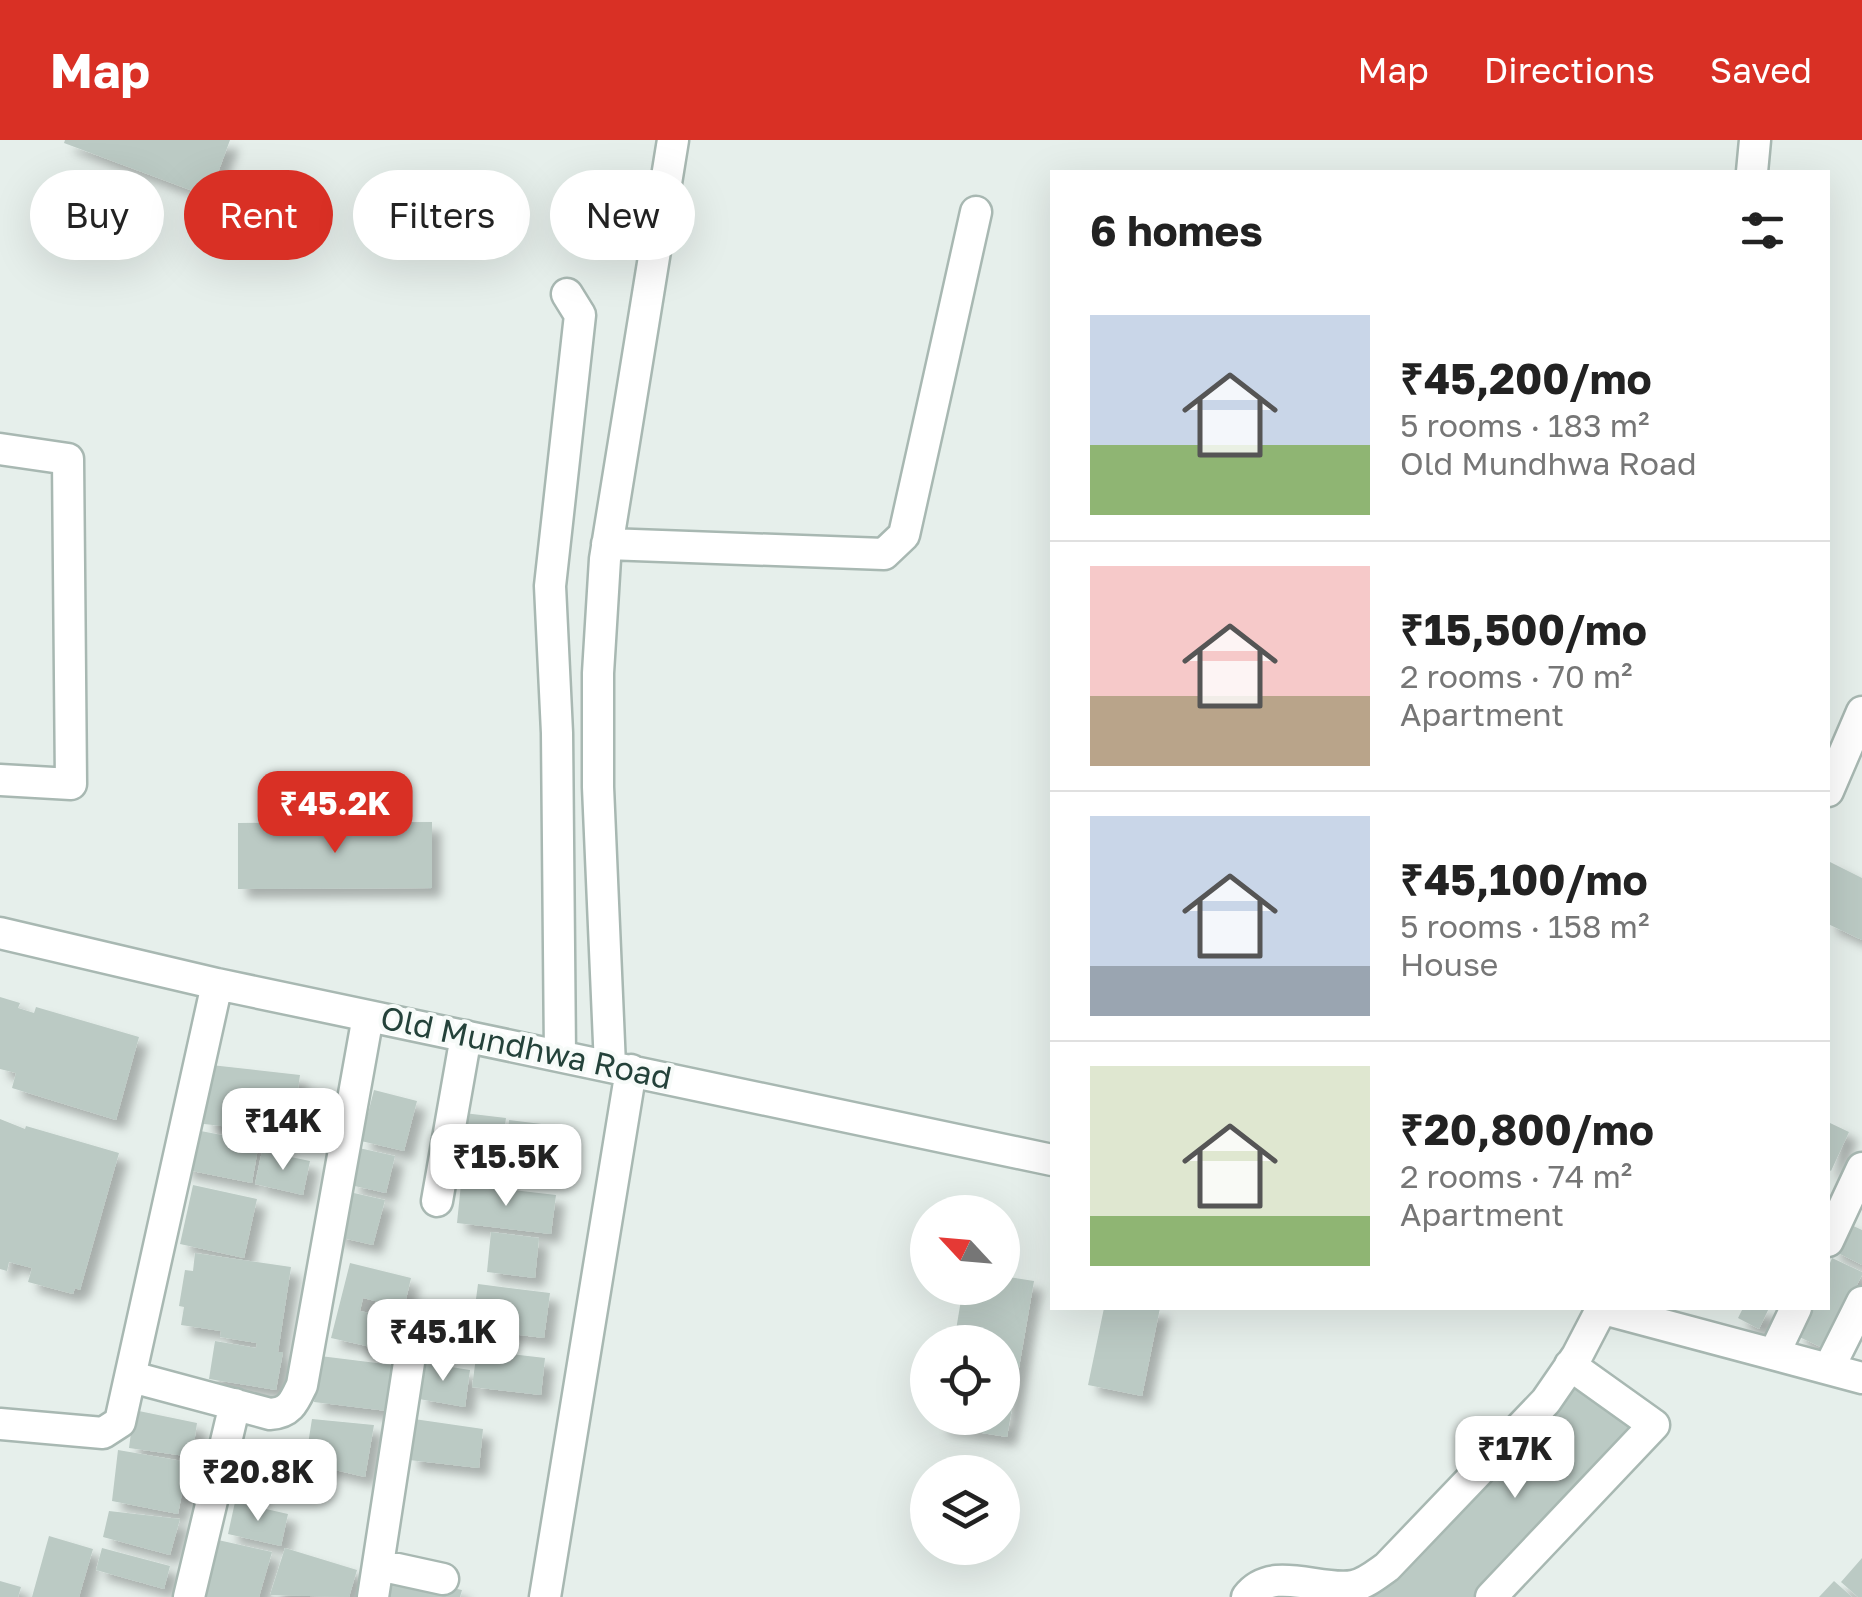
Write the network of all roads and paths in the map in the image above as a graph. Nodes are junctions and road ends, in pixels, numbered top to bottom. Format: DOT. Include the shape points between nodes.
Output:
graph roads {
  1 [pos="674,140"];
  2 [pos="1755,140"];
  3 [pos="1752,170"];
  4 [pos="976,212"];
  5 [pos="567,294"];
  6 [pos="0,448"];
  7 [pos="607,544"];
  8 [pos="1862,712"];
  9 [pos="0,780"];
  10 [pos="1830,786"];
  11 [pos="0,934"];
  12 [pos="216,984"];
  13 [pos="368,1016"];
  14 [pos="466,1036"];
  15 [pos="560,1055"];
  16 [pos="621,1068"];
  17 [pos="1050,1160"];
  18 [pos="1862,1168"];
  19 [pos="437,1201"];
  20 [pos="1830,1237"];
  21 [pos="1862,1302"];
  22 [pos="1601,1310"];
  23 [pos="1609,1310"];
  24 [pos="1795,1310"];
  25 [pos="416,1318"];
  26 [pos="1774,1354"];
  27 [pos="1570,1366"];
  28 [pos="1829,1368"];
  29 [pos="132,1377"];
  30 [pos="1862,1378"];
  31 [pos="235,1404"];
  32 [pos="0,1424"];
  33 [pos="379,1565"];
  34 [pos="443,1579"];
  35 [pos="189,1597"];
  36 [pos="374,1597"];
  37 [pos="545,1597"];
  38 [pos="1247,1597"];
  39 [pos="1491,1597"];
  1 -- 7 [label="street"];
  2 -- 3 [label="street"];
  4 -- 7 [label="street" via="904,535 884,554"];
  5 -- 15 [label="street" via="580,315 550,586"];
  6 -- 9 [label="street" via="68,459 72,784"];
  7 -- 16 [label="street" via="598,768"];
  8 -- 10 [label="street"];
  11 -- 12 [label="street, Old Mundhwa Road"];
  12 -- 13 [label="street, Old Mundhwa Road"];
  12 -- 29 [label="street"];
  13 -- 14 [label="street, Old Mundhwa Road"];
  13 -- 31 [label="street" via="302,1385 283,1413"];
  14 -- 15 [label="street, Old Mundhwa Road"];
  14 -- 19 [label="street"];
  15 -- 16 [label="street, Old Mundhwa Road"];
  16 -- 17 [label="street, Old Mundhwa Road"];
  16 -- 37 [label="street"];
  18 -- 20 [label="street"];
  21 -- 28 [label="street"];
  22 -- 27 [label="street"];
  23 -- 26 [label="street"];
  24 -- 26 [label="street"];
  25 -- 33 [label="street"];
  26 -- 28 [label="street"];
  27 -- 38 [label="street" via="1546,1400 1388,1567 1358,1586 1274,1580"];
  27 -- 39 [label="street" via="1654,1425"];
  28 -- 30 [label="street"];
  29 -- 31 [label="street"];
  29 -- 32 [label="street" via="120,1422 103,1433"];
  31 -- 35 [label="street"];
  33 -- 34 [label="street"];
  33 -- 36 [label="street"];
}
